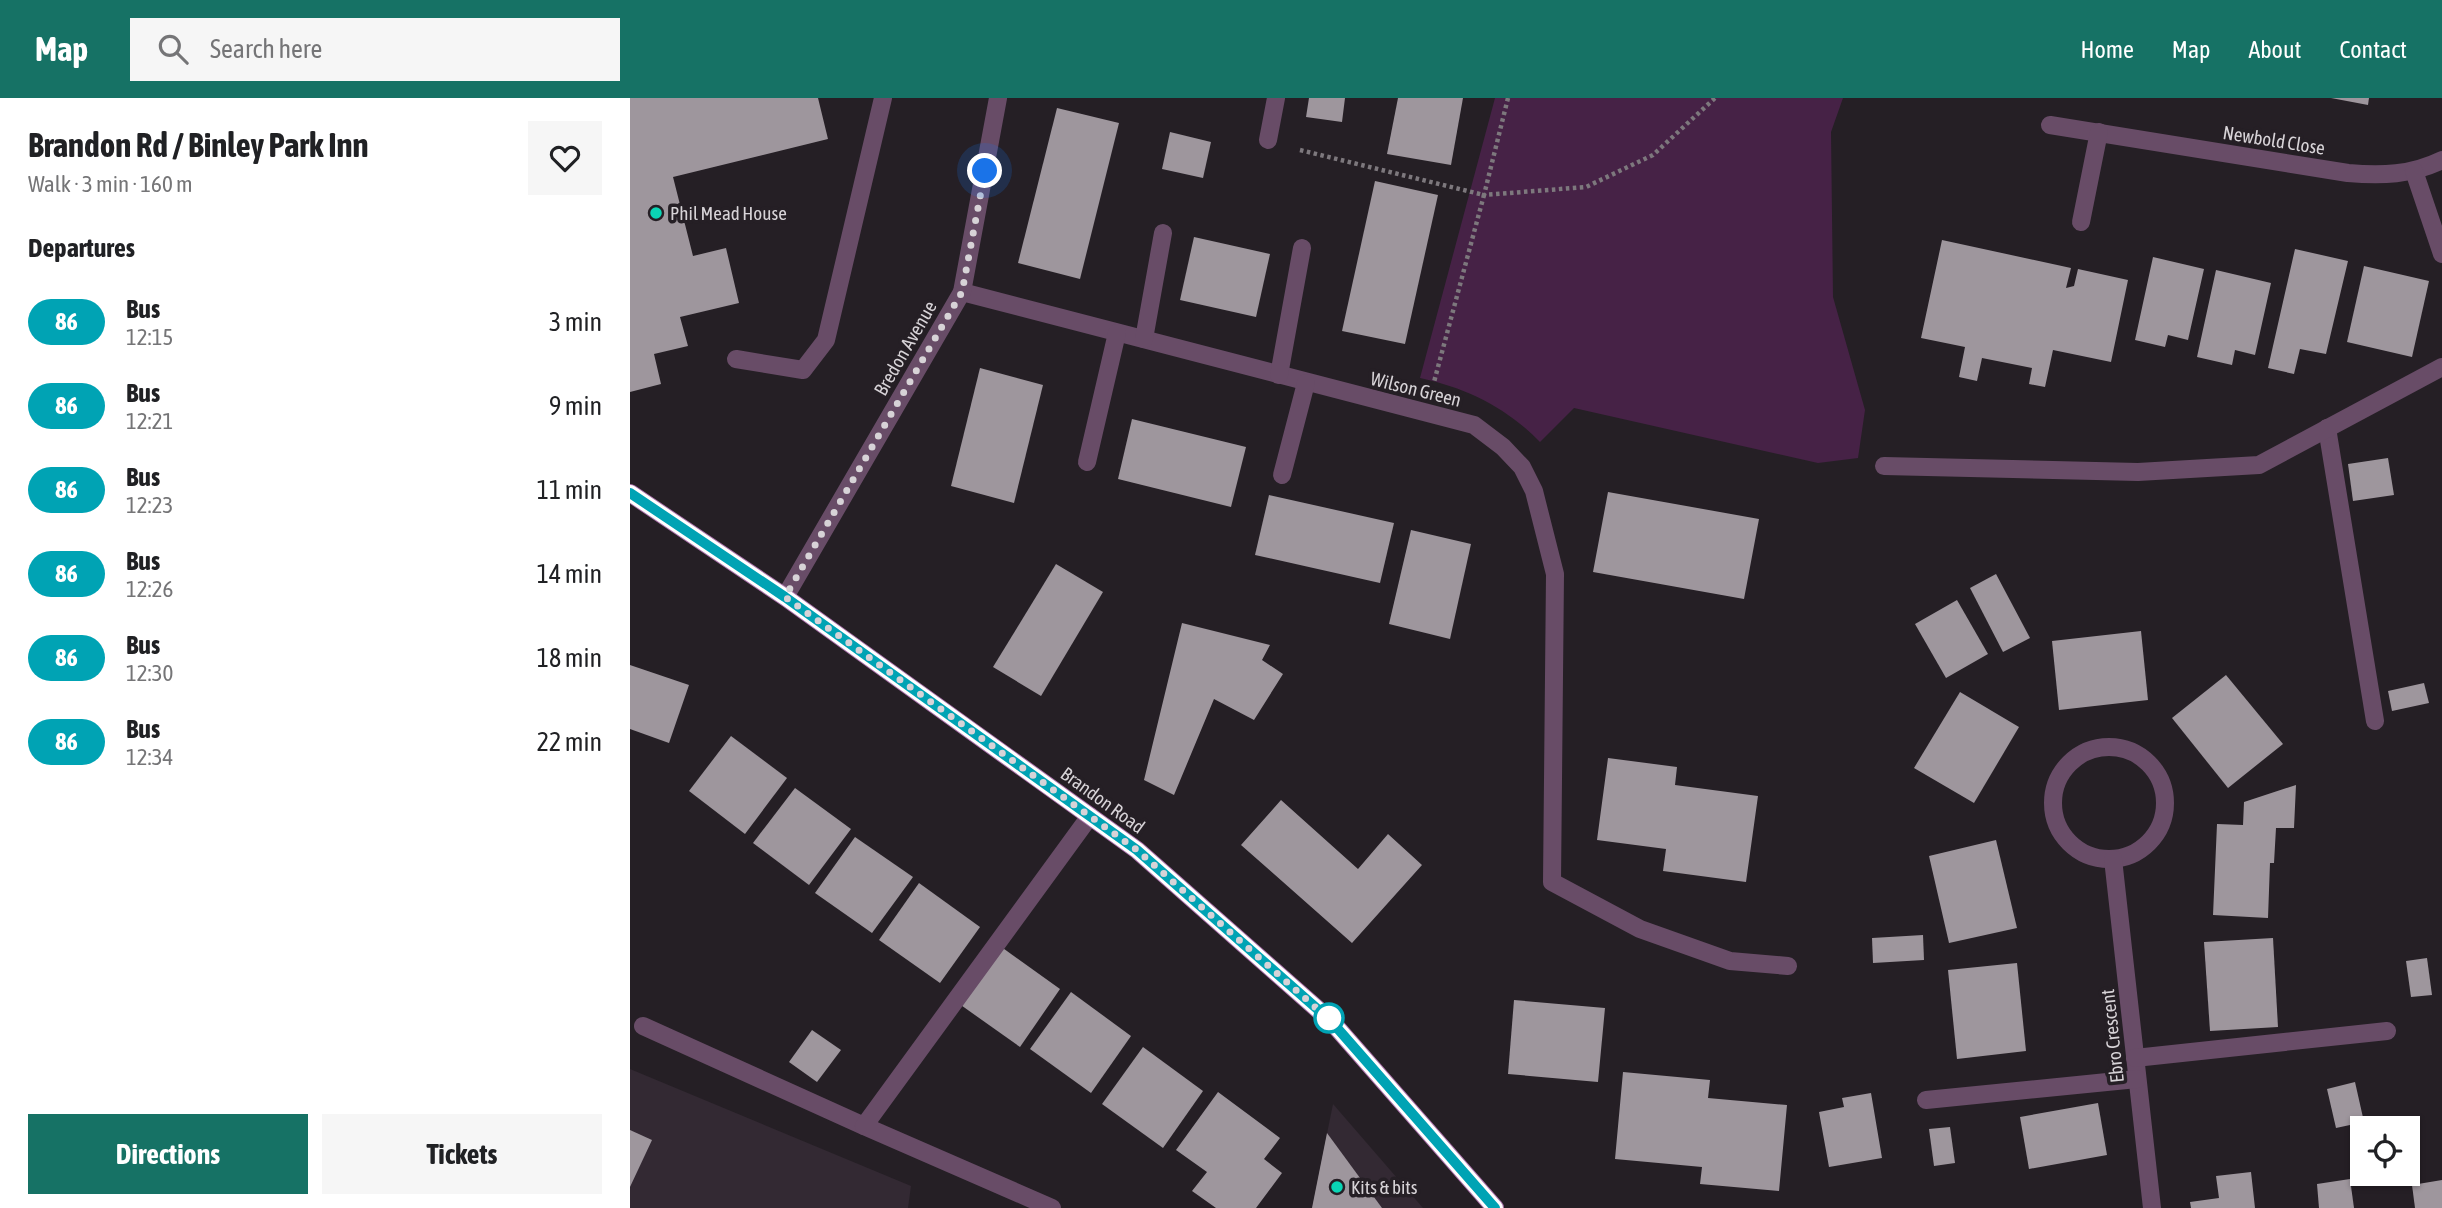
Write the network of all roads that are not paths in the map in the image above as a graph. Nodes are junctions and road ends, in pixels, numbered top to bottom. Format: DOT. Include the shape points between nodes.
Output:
graph roads {
  1 [pos="883,98"];
  2 [pos="998,98"];
  3 [pos="1276,98"];
  4 [pos="2050,125"];
  5 [pos="2099,132"];
  6 [pos="1268,139"];
  7 [pos="2442,160"];
  8 [pos="2414,170"];
  9 [pos="2081,222"];
  10 [pos="1163,233"];
  11 [pos="1302,248"];
  12 [pos="2442,254"];
  13 [pos="962,292"];
  14 [pos="1117,333"];
  15 [pos="1144,339"];
  16 [pos="736,359"];
  17 [pos="2442,367"];
  18 [pos="1279,375"];
  19 [pos="1306,383"];
  20 [pos="2327,428"];
  21 [pos="1087,462"];
  22 [pos="1884,466"];
  23 [pos="1282,475"];
  24 [pos="630,493"];
  25 [pos="785,597"];
  26 [pos="2375,721"];
  27 [pos="1090,816"];
  28 [pos="2113,859"];
  29 [pos="1788,965"];
  30 [pos="643,1026"];
  31 [pos="2387,1031"];
  32 [pos="2135,1058"];
  33 [pos="2137,1079"];
  34 [pos="1926,1100"];
  35 [pos="864,1126"];
  36 [pos="1052,1208"];
  37 [pos="1495,1208"];
  38 [pos="2152,1208"];
  1 -- 16 [label="street" via="826,340 803,370"];
  2 -- 13 [label="street, Bredon Avenue"];
  3 -- 6 [label="street"];
  4 -- 5 [label="street, Newbold Close"];
  5 -- 8 [label="street, Newbold Close" via="2348,173 2378,176"];
  5 -- 9 [label="street"];
  7 -- 8 [label="street, Newbold Close"];
  8 -- 12 [label="street"];
  10 -- 15 [label="street"];
  11 -- 18 [label="street"];
  13 -- 14 [label="street, Wilson Green"];
  13 -- 25 [label="street, Bredon Avenue"];
  14 -- 15 [label="street, Wilson Green"];
  14 -- 21 [label="street"];
  15 -- 18 [label="street, Wilson Green"];
  17 -- 20 [label="street"];
  18 -- 19 [label="street, Wilson Green"];
  19 -- 23 [label="street"];
  19 -- 29 [label="street, Wilson Green" via="1474,425 1522,467 1534,491 1555,573 1552,881 1640,929 1717,957"];
  20 -- 22 [label="street" via="2259,465 2138,472"];
  20 -- 26 [label="street"];
  24 -- 25 [label="main road, Brandon Road"];
  25 -- 27 [label="main road, Brandon Road"];
  27 -- 35 [label="street"];
  27 -- 37 [label="main road, Brandon Road" via="1137,850 1331,1021"];
  28 -- 28 [label="street" via="2094,858 2064,838 2053,803 2055,785 2077,756 2113,746 2131,750 2147,761 2165,793 2159,830 2147,845"];
  28 -- 32 [label="street, Ebro Crescent"];
  30 -- 35 [label="street"];
  31 -- 32 [label="street"];
  32 -- 33 [label="street, Ebro Crescent"];
  33 -- 34 [label="street"];
  33 -- 38 [label="street, Ebro Crescent"];
  35 -- 36 [label="street"];
}
